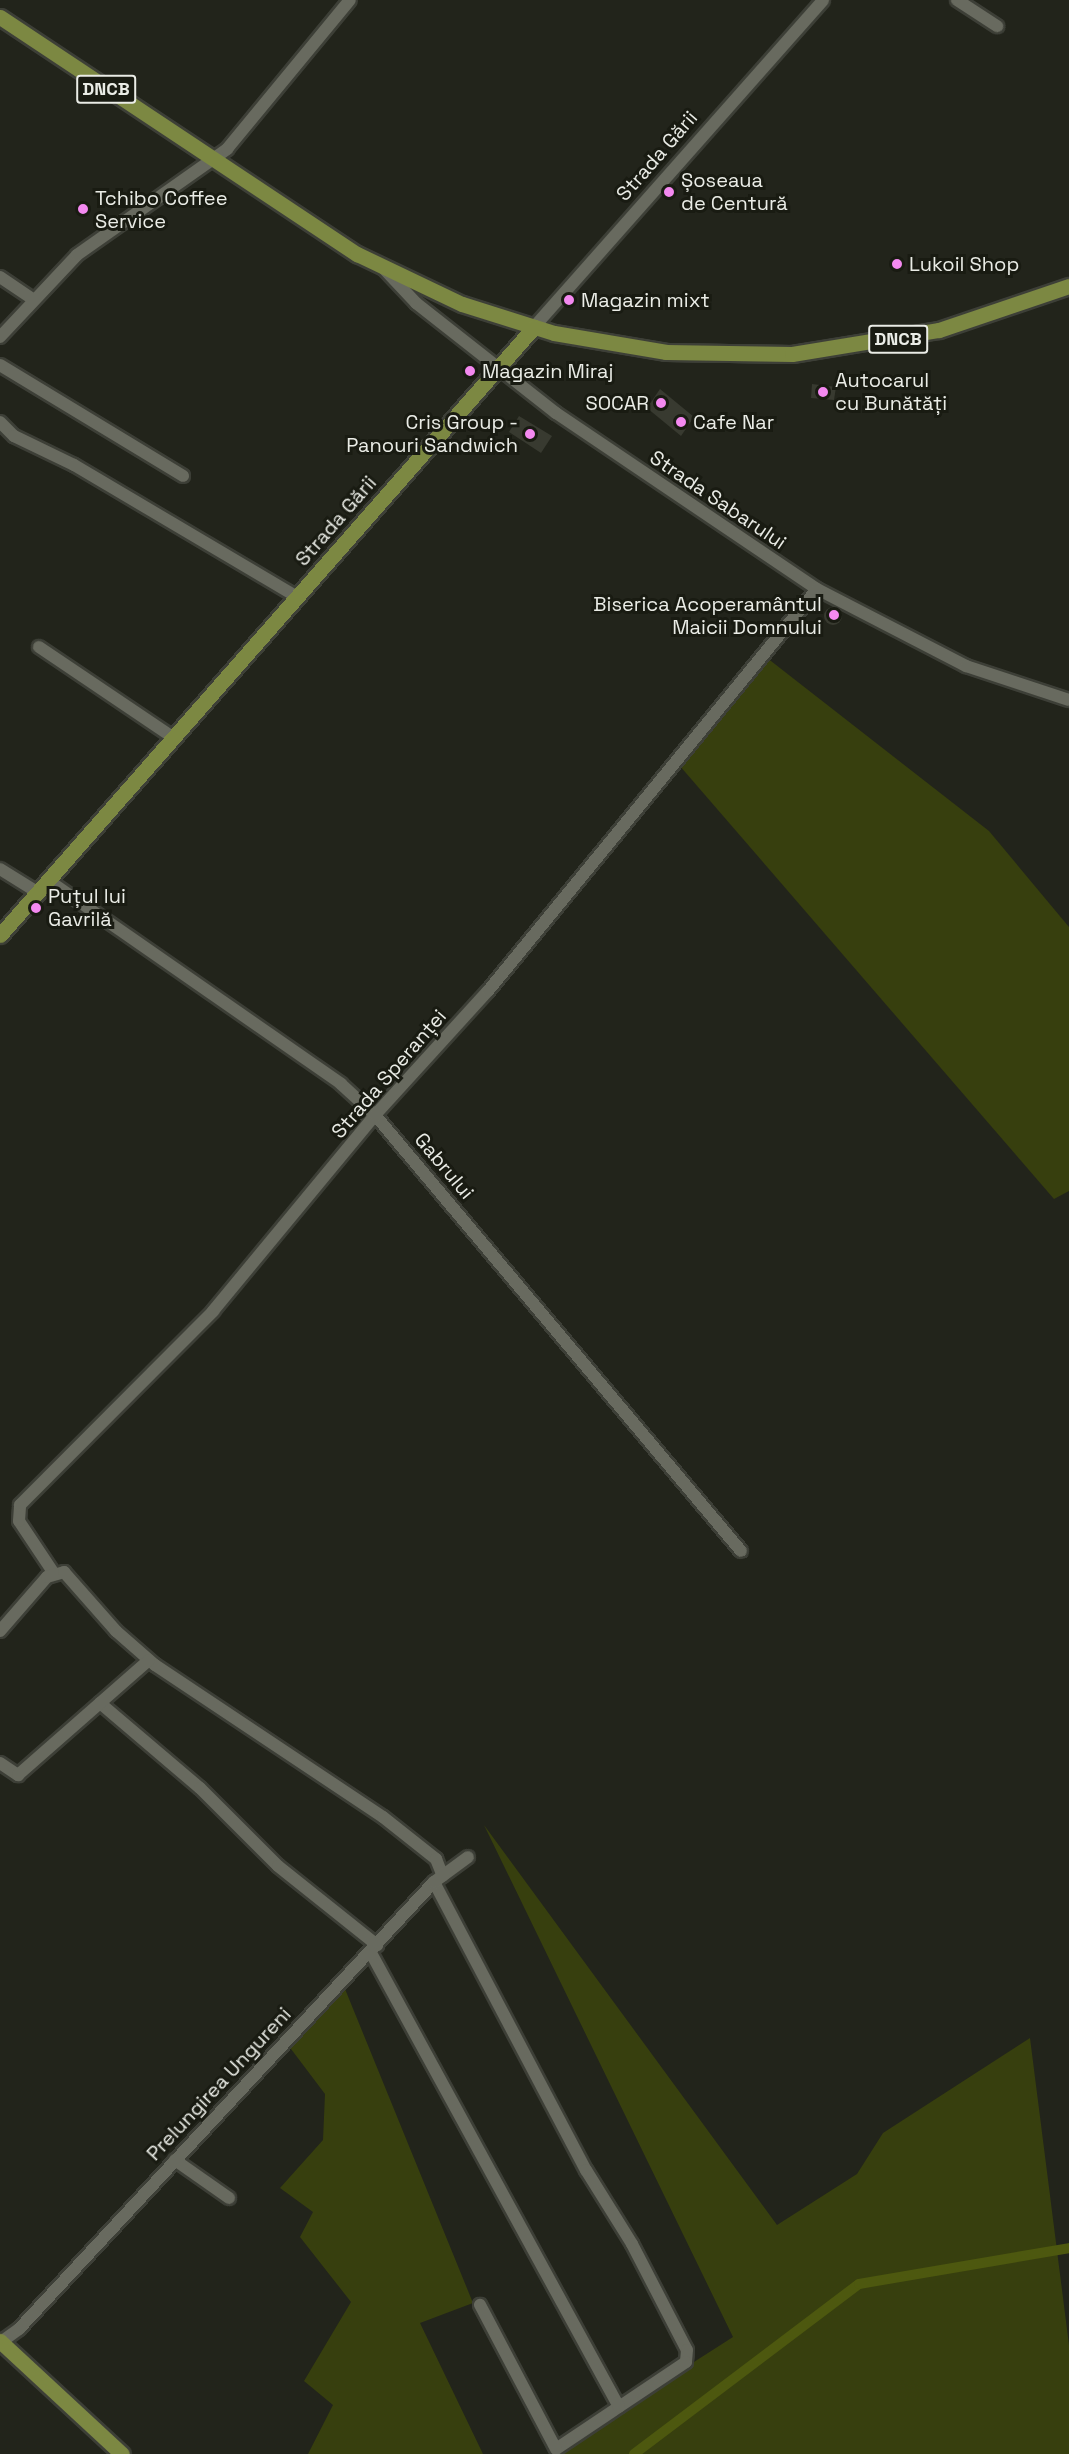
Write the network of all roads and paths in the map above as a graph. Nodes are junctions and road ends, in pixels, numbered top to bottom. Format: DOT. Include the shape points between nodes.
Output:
graph roads {
  1 [pos="350,0"];
  2 [pos="823,0"];
  3 [pos="957,0"];
  4 [pos="0,17"];
  5 [pos="997,26"];
  6 [pos="213,160"];
  7 [pos="384,269"];
  8 [pos="0,277"];
  9 [pos="1069,286"];
  10 [pos="33,299"];
  11 [pos="534,327"];
  12 [pos="0,337"];
  13 [pos="0,365"];
  14 [pos="497,368"];
  15 [pos="0,422"];
  16 [pos="183,476"];
  17 [pos="817,589"];
  18 [pos="297,597"];
  19 [pos="39,647"];
  20 [pos="1069,700"];
  21 [pos="174,738"];
  22 [pos="0,869"];
  23 [pos="48,880"];
  24 [pos="37,892"];
  25 [pos="0,935"];
  26 [pos="375,1115"];
  27 [pos="741,1551"];
  28 [pos="58,1572"];
  29 [pos="0,1631"];
  30 [pos="149,1660"];
  31 [pos="100,1703"];
  32 [pos="0,1763"];
  33 [pos="468,1857"];
  34 [pos="438,1879"];
  35 [pos="374,1949"];
  36 [pos="176,2160"];
  37 [pos="229,2198"];
  38 [pos="480,2305"];
  39 [pos="1,2341"];
  40 [pos="619,2407"];
  41 [pos="122,2454"];
  1 -- 6 [label="street" via="227,149"];
  2 -- 11 [label="street, Strada Gării"];
  3 -- 5 [label="street"];
  4 -- 6 [label="main road, DNCB"];
  6 -- 7 [label="main road, DNCB"];
  6 -- 10 [label="street" via="91,243"];
  7 -- 11 [label="main road, DNCB" via="462,304"];
  7 -- 14 [label="street, Strada Sabarului" via="416,303"];
  8 -- 10 [label="street"];
  9 -- 11 [label="main road, DNCB" via="939,330 792,354 666,352"];
  10 -- 12 [label="street"];
  11 -- 14 [label="main road, Strada Gării"];
  13 -- 16 [label="street"];
  14 -- 17 [label="street, Strada Sabarului"];
  14 -- 18 [label="main road, Strada Gării"];
  15 -- 18 [label="street" via="20,440 74,465"];
  17 -- 20 [label="street, Strada Sabarului" via="966,666"];
  17 -- 26 [label="street, Strada Speranței" via="488,991"];
  18 -- 21 [label="main road, Strada Gării"];
  19 -- 21 [label="street"];
  21 -- 23 [label="main road, Strada Gării"];
  22 -- 24 [label="street"];
  23 -- 24 [label="main road, Strada Gării"];
  23 -- 26 [label="street, Gabrului" via="341,1084"];
  24 -- 25 [label="main road, Strada Gării"];
  26 -- 27 [label="street, Gabrului"];
  26 -- 28 [label="street, Strada Speranței" via="213,1311 20,1504 19,1521"];
  28 -- 29 [label="street"];
  28 -- 30 [label="street, Strada Speranței"];
  30 -- 31 [label="street"];
  30 -- 34 [label="street, Strada Speranței" via="383,1817 436,1859"];
  31 -- 32 [label="street" via="18,1775"];
  31 -- 35 [label="street" via="200,1788 278,1866"];
  33 -- 34 [label="street, Prelungirea Ungureni"];
  34 -- 35 [label="street, Prelungirea Ungureni"];
  34 -- 40 [label="street, Strada Speranței" via="687,2350 686,2362 673,2375"];
  35 -- 36 [label="street, Prelungirea Ungureni"];
  35 -- 40 [label="street"];
  36 -- 37 [label="street"];
  36 -- 39 [label="street, Prelungirea Ungureni"];
  38 -- 40 [label="street, Strada Speranței" via="556,2449"];
  39 -- 41 [label="main road"];
}
